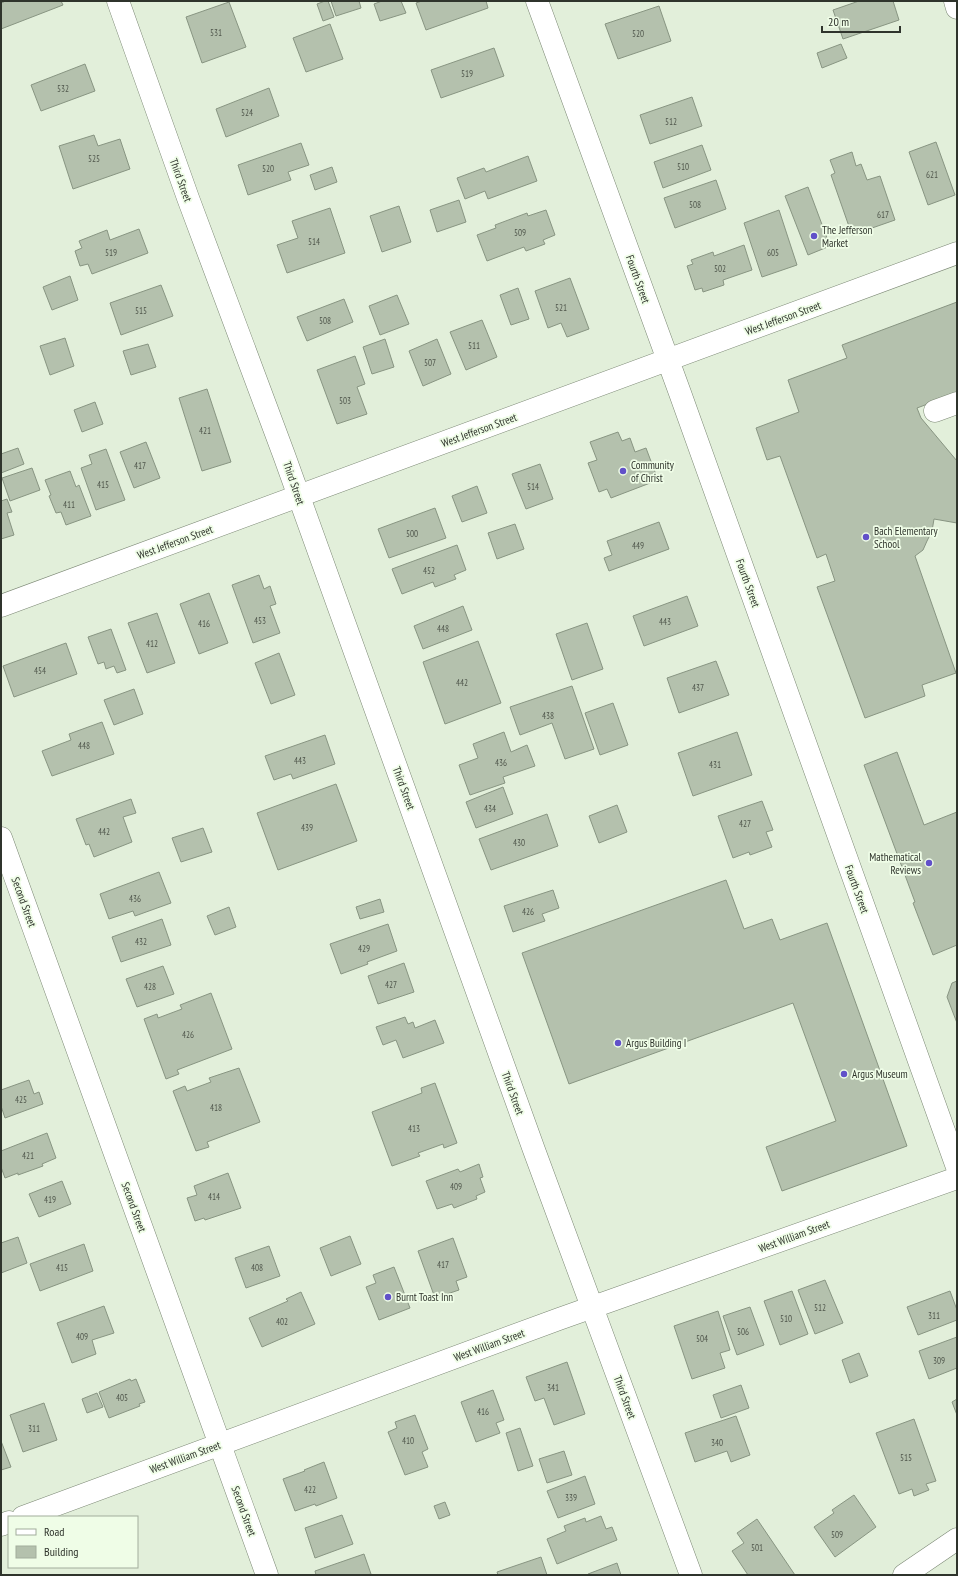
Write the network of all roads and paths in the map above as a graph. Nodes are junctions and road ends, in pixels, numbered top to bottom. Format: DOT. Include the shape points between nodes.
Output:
graph roads {
  1 [pos="118,1"];
  2 [pos="537,1"];
  3 [pos="955,1"];
  4 [pos="957,8"];
  5 [pos="957,253"];
  6 [pos="668,360"];
  7 [pos="957,403"];
  8 [pos="935,410"];
  9 [pos="298,496"];
  10 [pos="1,606"];
  11 [pos="1,838"];
  12 [pos="957,1167"];
  13 [pos="957,1178"];
  14 [pos="592,1308"];
  15 [pos="219,1444"];
  16 [pos="26,1516"];
  17 [pos="957,1539"];
  18 [pos="267,1575"];
  19 [pos="691,1575"];
  20 [pos="904,1575"];
  1 -- 9 [label="street, Third Street"];
  2 -- 6 [label="street, Fourth Street"];
  3 -- 4 [label="street"];
  5 -- 6 [label="street, West Jefferson Street"];
  6 -- 9 [label="street, West Jefferson Street"];
  6 -- 12 [label="street, Fourth Street"];
  7 -- 8 [label="street"];
  9 -- 10 [label="street, West Jefferson Street"];
  9 -- 14 [label="street, Third Street"];
  11 -- 15 [label="street, Second Street"];
  13 -- 14 [label="street, West William Street"];
  14 -- 15 [label="street, West William Street"];
  14 -- 19 [label="street, Third Street"];
  15 -- 16 [label="street, West William Street"];
  15 -- 18 [label="street, Second Street"];
  17 -- 20 [label="street"];
}
